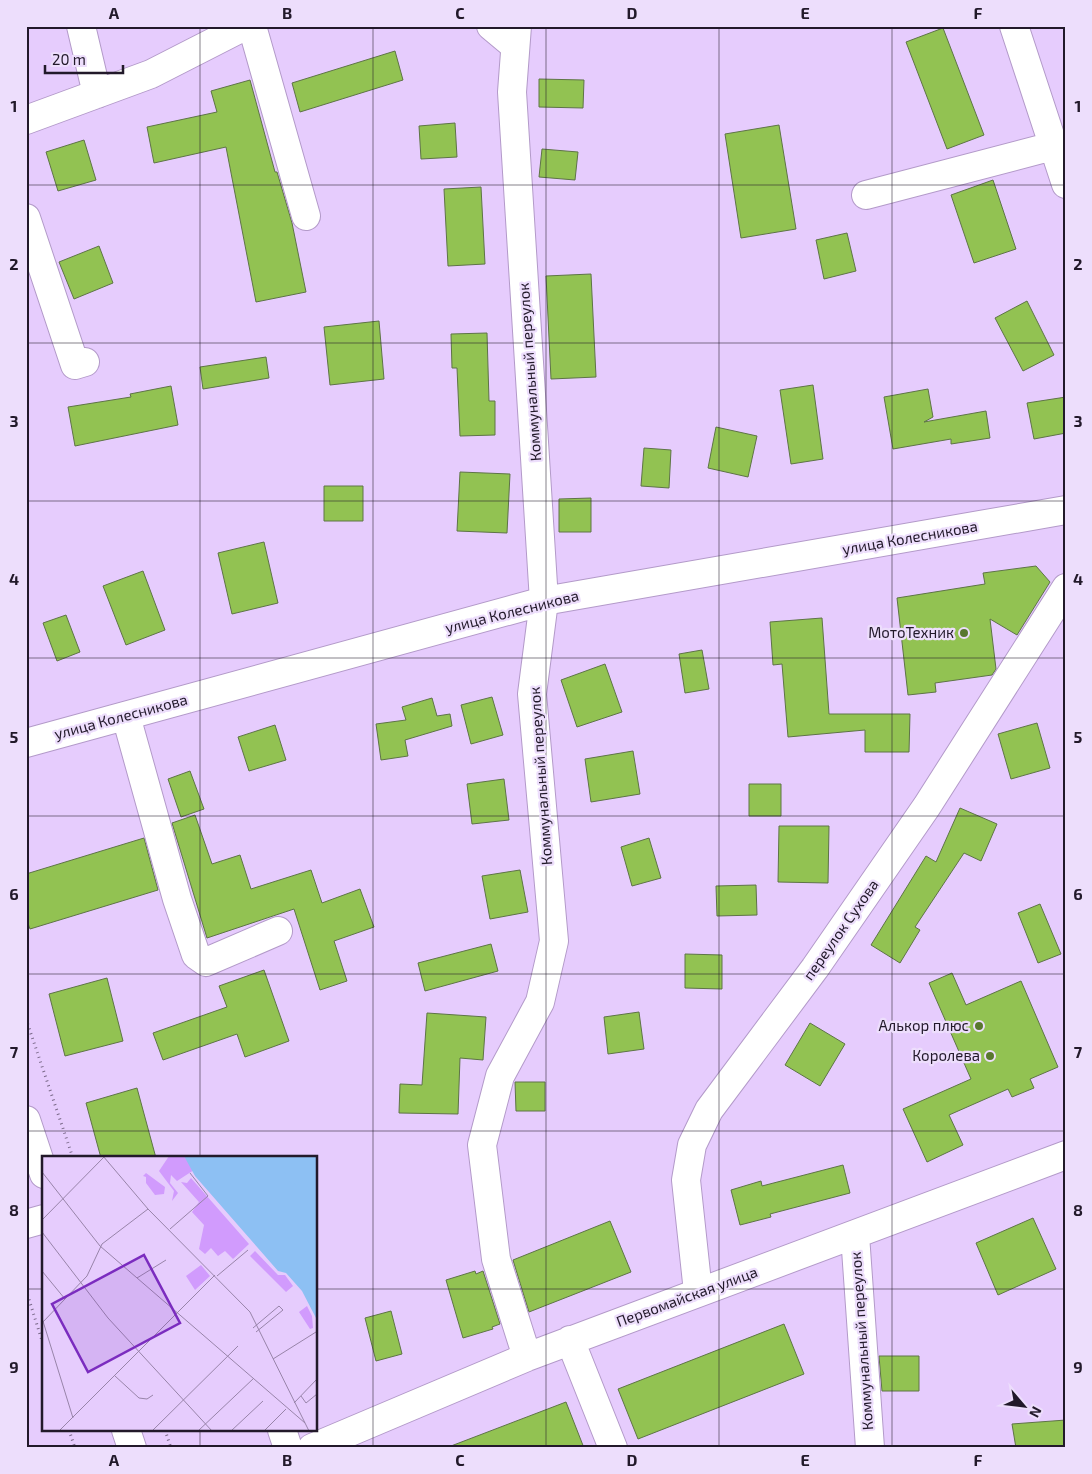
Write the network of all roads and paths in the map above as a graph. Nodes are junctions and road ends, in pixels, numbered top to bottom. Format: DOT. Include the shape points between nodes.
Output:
graph roads {
  1 [pos="81,26"];
  2 [pos="244,26"];
  3 [pos="252,26"];
  4 [pos="491,26"];
  5 [pos="1014,26"];
  6 [pos="516,36"];
  7 [pos="97,94"];
  8 [pos="26,120"];
  9 [pos="1053,146"];
  10 [pos="1066,184"];
  11 [pos="866,195"];
  12 [pos="306,216"];
  13 [pos="26,218"];
  14 [pos="85,362"];
  15 [pos="1066,510"];
  16 [pos="1066,588"];
  17 [pos="544,602"];
  18 [pos="126,716"];
  19 [pos="26,743"];
  20 [pos="278,931"];
  21 [pos="26,1019"];
  22 [pos="26,1120"];
  23 [pos="1066,1155"];
  24 [pos="72,1156"];
  25 [pos="42,1168"];
  26 [pos="42,1220"];
  27 [pos="26,1224"];
  28 [pos="855,1235"];
  29 [pos="26,1290"];
  30 [pos="698,1292"];
  31 [pos="570,1340"];
  32 [pos="42,1341"];
  33 [pos="527,1357"];
  34 [pos="70,1432"];
  35 [pos="127,1432"];
  36 [pos="166,1432"];
  37 [pos="283,1432"];
  38 [pos="75,1448"];
  39 [pos="132,1448"];
  40 [pos="171,1448"];
  41 [pos="288,1448"];
  42 [pos="312,1448"];
  43 [pos="613,1448"];
  44 [pos="870,1448"];
  1 -- 7 [label="street"];
  2 -- 7 [label="street" via="150,74"];
  3 -- 12 [label="street"];
  4 -- 6 [label="street"];
  5 -- 9 [label="street"];
  6 -- 17 [label="street, Коммунальный переулок" via="512,92"];
  7 -- 8 [label="street"];
  9 -- 10 [label="street"];
  9 -- 11 [label="street"];
  13 -- 14 [label="street" via="75,365"];
  15 -- 17 [label="street, улица Колесникова"];
  16 -- 30 [label="street, переулок Сухова" via="927,806 815,968 709,1110 692,1145 686,1180"];
  17 -- 18 [label="street, улица Колесникова"];
  17 -- 33 [label="street, Коммунальный переулок" via="532,694 554,940 540,1002 500,1076 482,1145 496,1259"];
  18 -- 19 [label="street, улица Колесникова"];
  18 -- 20 [label="street" via="196,955 206,962"];
  21 -- 24 [label="path"];
  22 -- 25 [label="street"];
  23 -- 28 [label="street, Первомайская улица"];
  26 -- 27 [label="street"];
  28 -- 30 [label="street, Первомайская улица"];
  28 -- 44 [label="street, Коммунальный переулок"];
  29 -- 32 [label="path"];
  30 -- 31 [label="street, Первомайская улица"];
  31 -- 33 [label="street, Первомайская улица"];
  31 -- 43 [label="street"];
  33 -- 42 [label="street, Первомайская улица"];
  34 -- 38 [label="path"];
  35 -- 39 [label="street"];
  36 -- 40 [label="path"];
  37 -- 41 [label="street"];
}
